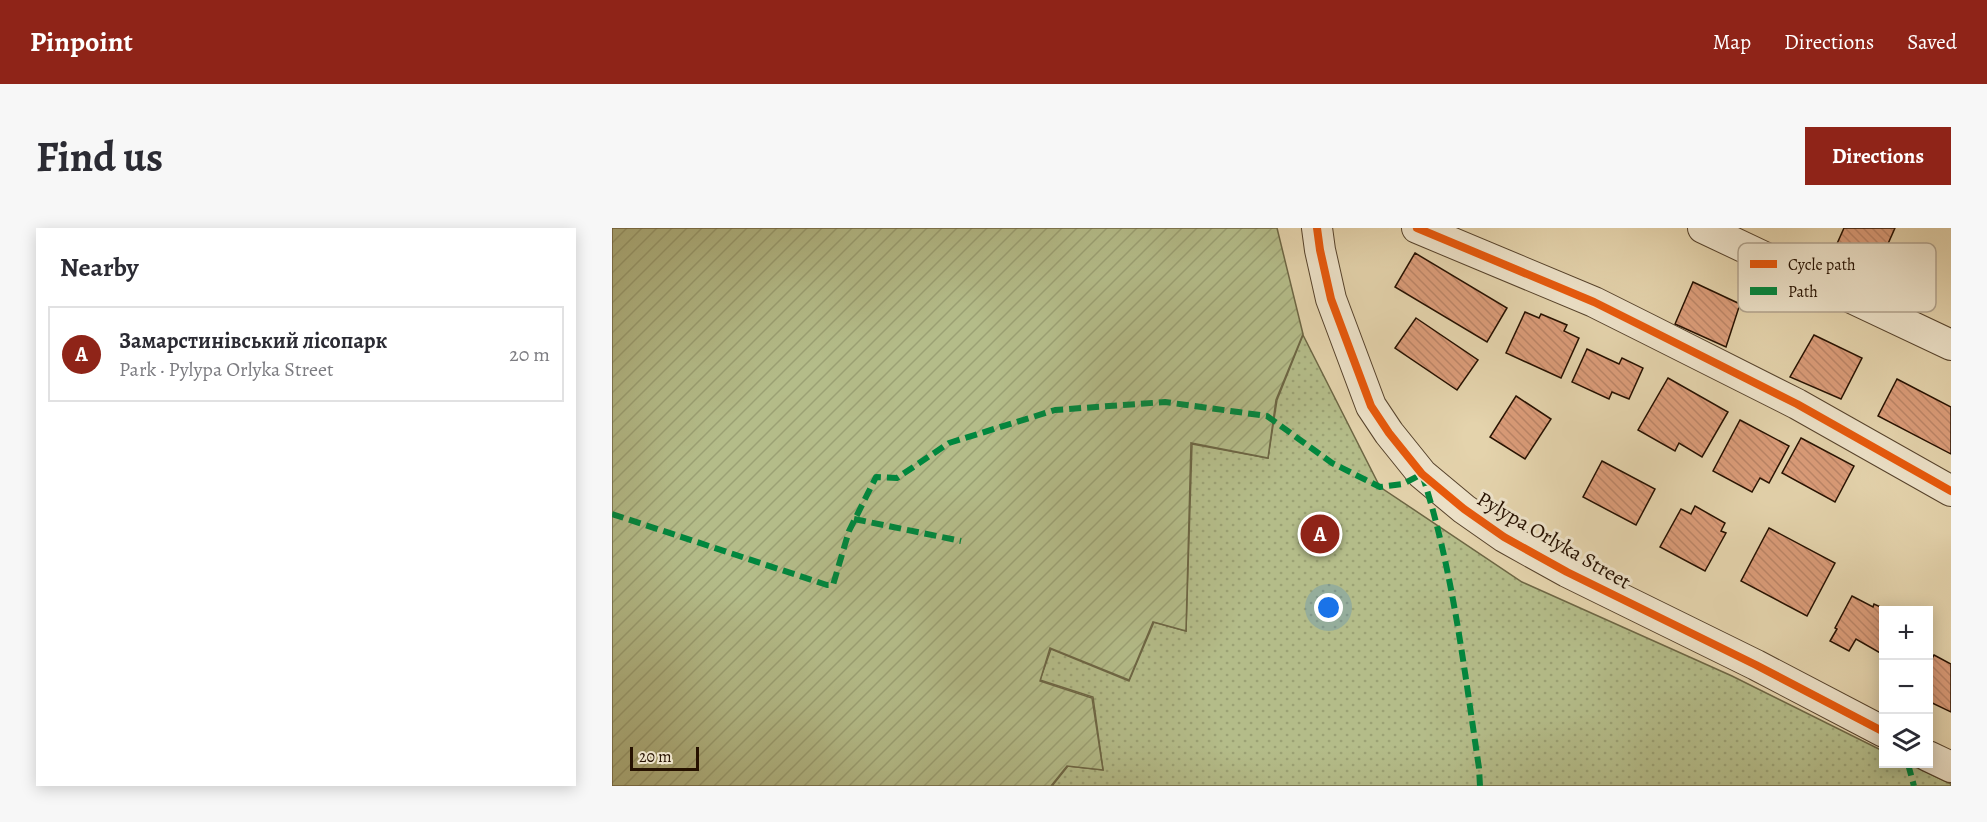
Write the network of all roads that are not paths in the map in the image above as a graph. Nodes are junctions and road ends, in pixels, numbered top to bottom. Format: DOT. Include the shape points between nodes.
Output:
graph roads {
  1 [pos="1417,228"];
  2 [pos="1703,228"];
  3 [pos="1318,229"];
  4 [pos="1738,245"];
  5 [pos="1881,312"];
  6 [pos="1951,345"];
  7 [pos="1951,491"];
  8 [pos="1879,729"];
  9 [pos="1933,758"];
  10 [pos="1951,767"];
  1 -- 7 [label="street" via="1648,328 1797,404"];
  2 -- 4 [label="street"];
  3 -- 8 [label="street, Pylypa Orlyka Street" via="1331,299 1371,406 1422,474 1504,537"];
  5 -- 6 [label="street"];
  9 -- 10 [label="street"];
}
